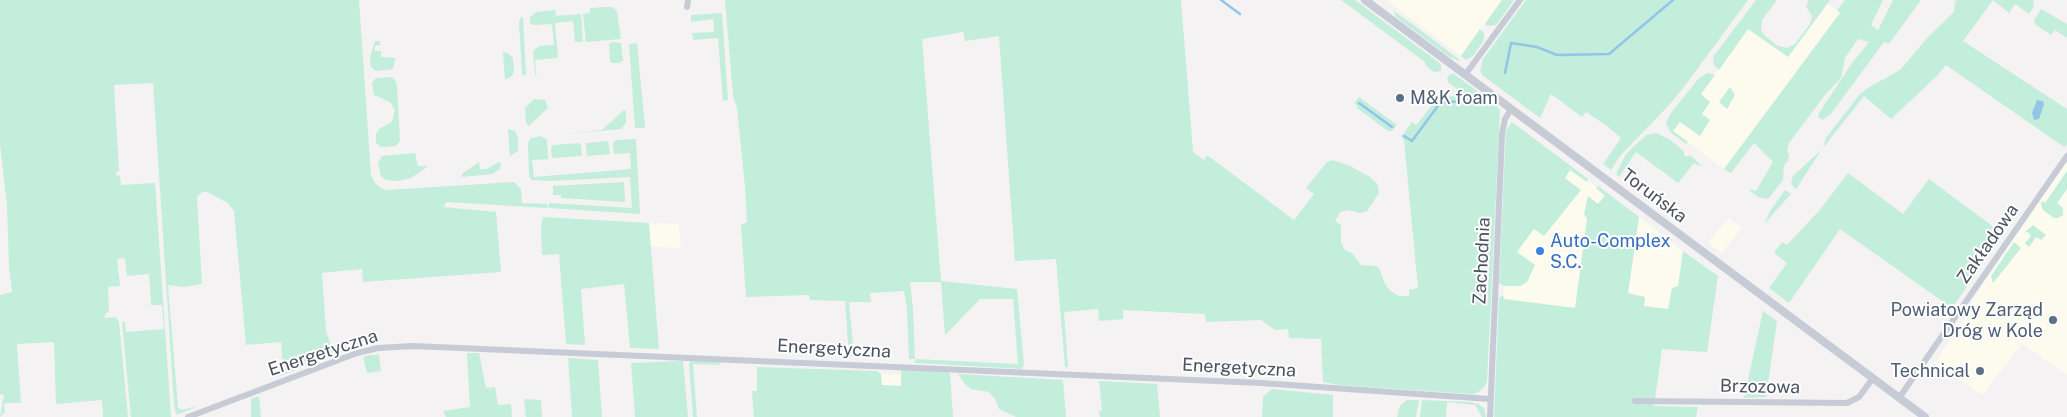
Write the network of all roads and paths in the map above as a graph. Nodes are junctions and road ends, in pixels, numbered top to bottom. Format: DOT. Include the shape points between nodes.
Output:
graph roads {
  1 [pos="1364,0"];
  2 [pos="1520,0"];
  3 [pos="1465,75"];
  4 [pos="1511,109"];
  5 [pos="2067,156"];
  6 [pos="1873,378"];
  7 [pos="1899,398"];
  8 [pos="1490,399"];
  9 [pos="1635,401"];
  10 [pos="188,417"];
  11 [pos="1490,417"];
  12 [pos="1925,417"];
  1 -- 3 [label="street, Toruńska"];
  2 -- 3 [label="street"];
  3 -- 4 [label="street, Toruńska"];
  4 -- 6 [label="street, Toruńska"];
  4 -- 8 [label="street, Zachodnia" via="1503,129"];
  5 -- 7 [label="street, Zakładowa"];
  6 -- 7 [label="street, Toruńska"];
  6 -- 9 [label="street, Brzozowa" via="1860,397 1847,403"];
  7 -- 12 [label="street, Toruńska"];
  8 -- 10 [label="street, Energetyczna" via="1252,383 413,346 358,353"];
  8 -- 11 [label="street, Zachodnia"];
}
